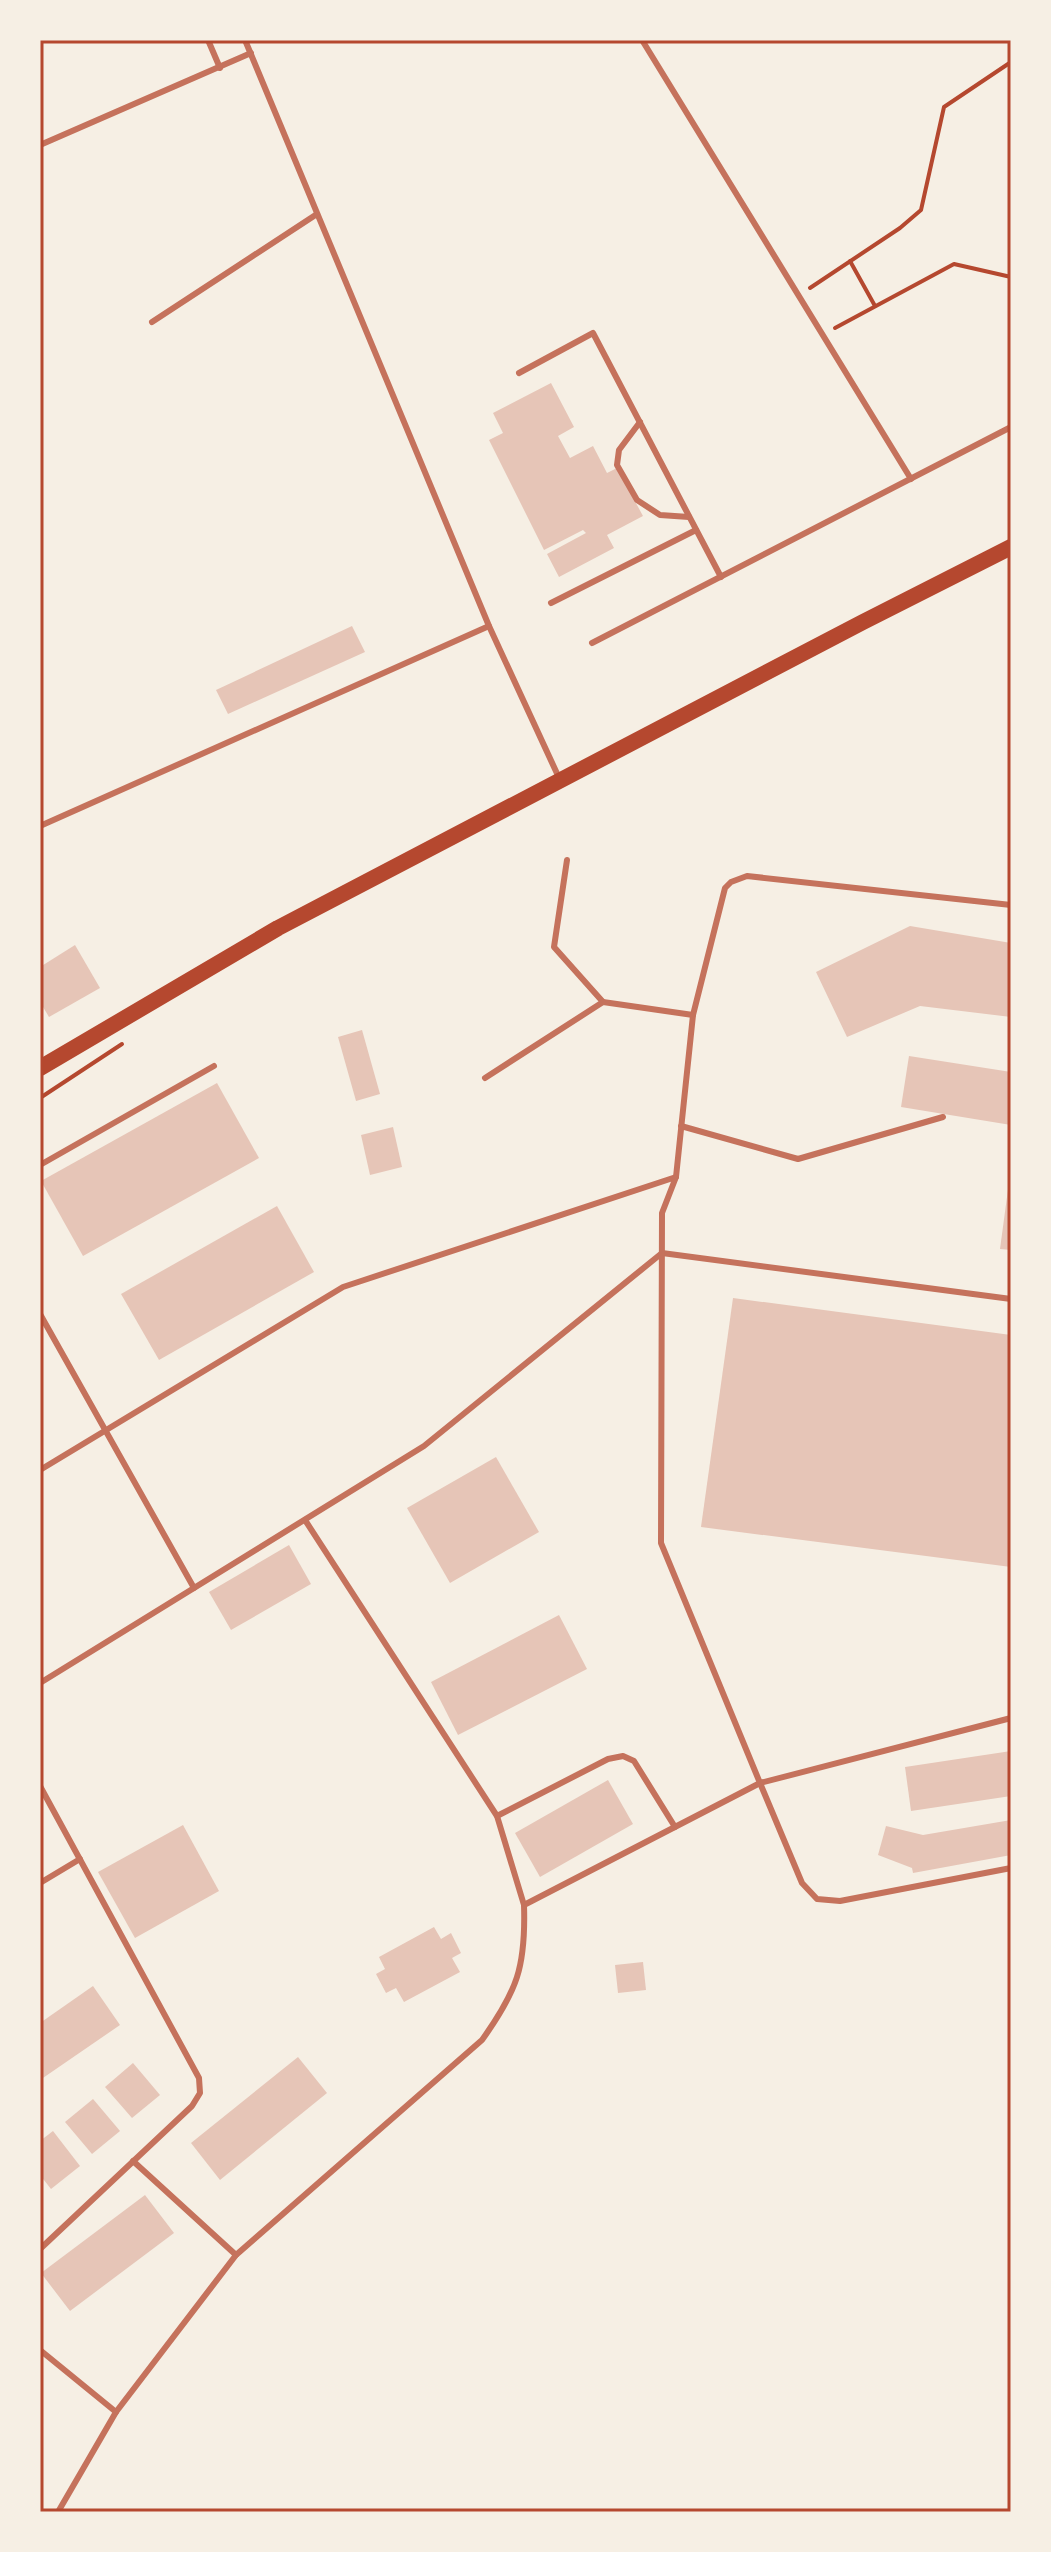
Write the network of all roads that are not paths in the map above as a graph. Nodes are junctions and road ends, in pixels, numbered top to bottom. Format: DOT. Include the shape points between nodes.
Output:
graph roads {
  1 [pos="208,40"];
  2 [pos="245,40"];
  3 [pos="642,40"];
  4 [pos="251,53"];
  5 [pos="220,68"];
  6 [pos="40,145"];
  7 [pos="317,214"];
  8 [pos="152,322"];
  9 [pos="519,373"];
  10 [pos="640,422"];
  11 [pos="1011,427"];
  12 [pos="911,479"];
  13 [pos="689,517"];
  14 [pos="696,530"];
  15 [pos="1011,547"];
  16 [pos="721,577"];
  17 [pos="551,603"];
  18 [pos="489,626"];
  19 [pos="592,643"];
  20 [pos="560,780"];
  21 [pos="40,826"];
  22 [pos="567,860"];
  23 [pos="1011,905"];
  24 [pos="603,1002"];
  25 [pos="693,1015"];
  26 [pos="214,1066"];
  27 [pos="40,1068"];
  28 [pos="485,1078"];
  29 [pos="943,1117"];
  30 [pos="681,1126"];
  31 [pos="40,1165"];
  32 [pos="676,1177"];
  33 [pos="662,1253"];
  34 [pos="1011,1299"];
  35 [pos="40,1314"];
  36 [pos="105,1432"];
  37 [pos="40,1470"];
  38 [pos="305,1520"];
  39 [pos="194,1588"];
  40 [pos="40,1683"];
  41 [pos="1011,1718"];
  42 [pos="760,1783"];
  43 [pos="40,1786"];
  44 [pos="497,1816"];
  45 [pos="675,1827"];
  46 [pos="80,1859"];
  47 [pos="1011,1868"];
  48 [pos="40,1883"];
  49 [pos="524,1905"];
  50 [pos="133,2161"];
  51 [pos="40,2249"];
  52 [pos="236,2255"];
  53 [pos="40,2350"];
  54 [pos="116,2412"];
  55 [pos="58,2512"];
  1 -- 5 [label="lane"];
  2 -- 4 [label="lane"];
  3 -- 12 [label="lane"];
  4 -- 5 [label="lane"];
  4 -- 7 [label="lane"];
  5 -- 6 [label="lane"];
  7 -- 8 [label="lane"];
  7 -- 18 [label="lane"];
  9 -- 10 [label="lane" via="593,333"];
  10 -- 13 [label="lane"];
  10 -- 13 [label="lane" via="619,450 617,465 637,500 660,515"];
  11 -- 12 [label="lane"];
  12 -- 16 [label="lane"];
  13 -- 14 [label="lane"];
  14 -- 16 [label="lane"];
  14 -- 17 [label="lane"];
  15 -- 20 [label="main road"];
  16 -- 19 [label="lane"];
  18 -- 20 [label="lane"];
  18 -- 21 [label="lane"];
  20 -- 27 [label="main road" via="278,928"];
  22 -- 24 [label="lane" via="554,947"];
  23 -- 25 [label="lane" via="739,878 722,894"];
  24 -- 25 [label="lane"];
  24 -- 28 [label="lane"];
  25 -- 30 [label="lane"];
  26 -- 31 [label="lane"];
  29 -- 30 [label="lane" via="798,1159"];
  30 -- 32 [label="lane"];
  32 -- 33 [label="lane" via="662,1213"];
  32 -- 36 [label="lane" via="343,1287"];
  33 -- 34 [label="lane"];
  33 -- 38 [label="lane" via="424,1446"];
  33 -- 42 [label="lane" via="661,1543"];
  35 -- 36 [label="lane"];
  36 -- 37 [label="lane"];
  36 -- 39 [label="lane"];
  38 -- 39 [label="lane"];
  38 -- 44 [label="lane"];
  39 -- 40 [label="lane"];
  41 -- 42 [label="lane"];
  42 -- 45 [label="lane"];
  42 -- 47 [label="lane" via="802,1883 817,1899 840,1901"];
  43 -- 46 [label="lane"];
  44 -- 45 [label="lane" via="623,1756 634,1761"];
  44 -- 49 [label="lane"];
  45 -- 49 [label="lane"];
  46 -- 48 [label="lane"];
  46 -- 50 [label="lane" via="199,2078 200,2093 192,2106"];
  49 -- 52 [label="lane" via="517,1983 482,2040"];
  50 -- 51 [label="lane"];
  50 -- 52 [label="lane"];
  52 -- 54 [label="lane"];
  53 -- 54 [label="lane"];
  54 -- 55 [label="lane"];
}
